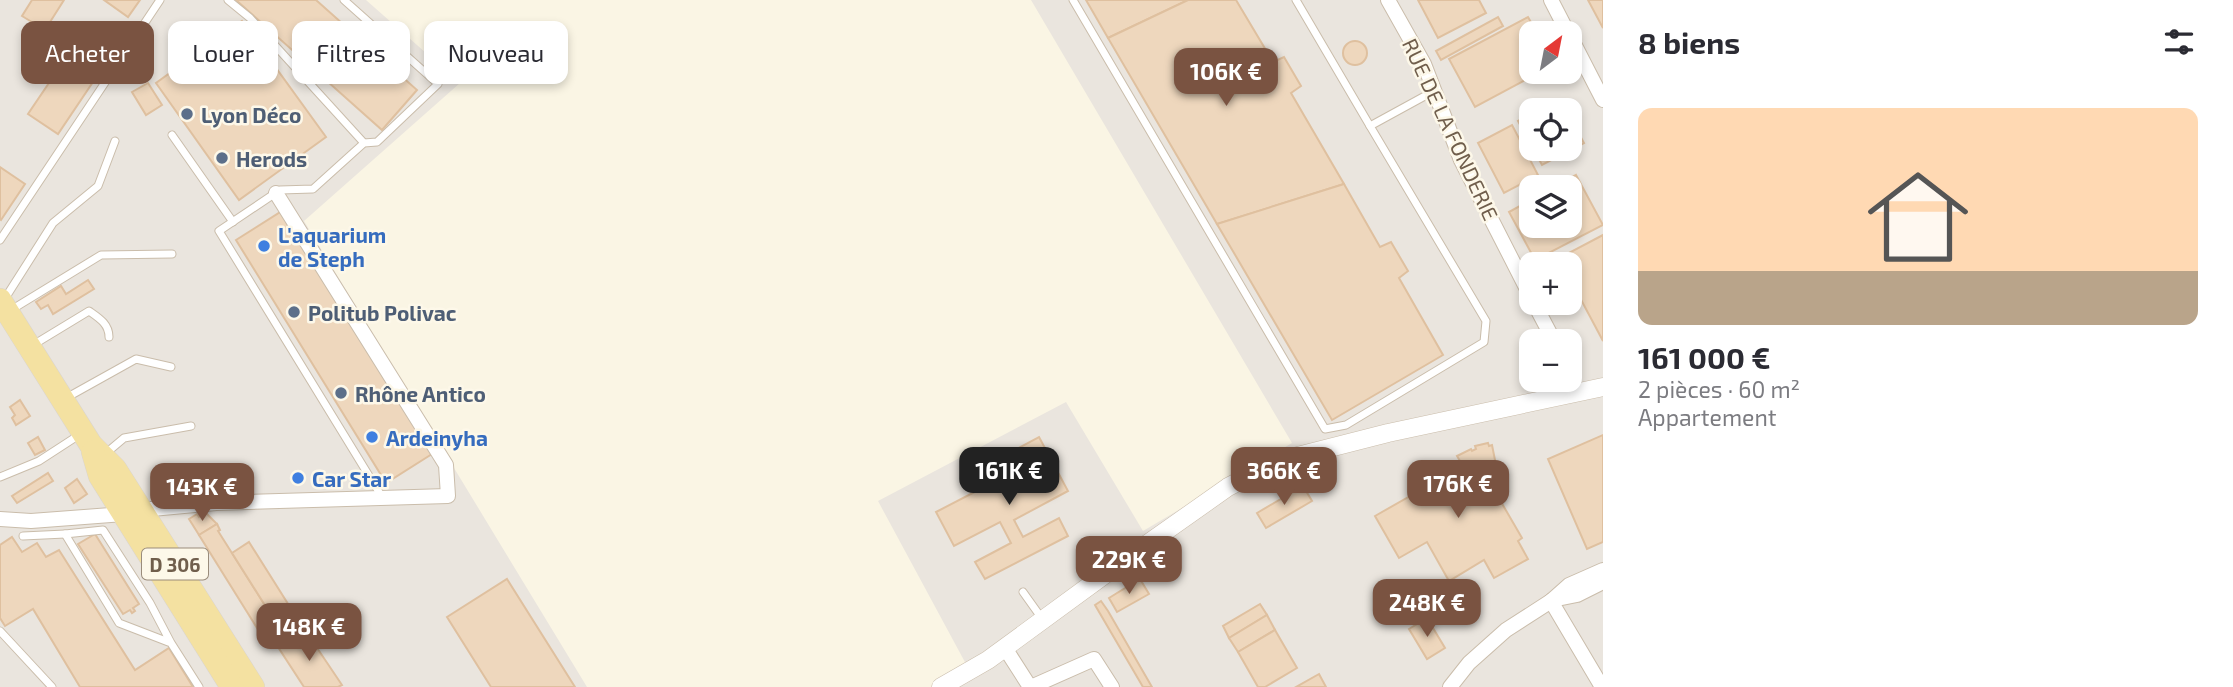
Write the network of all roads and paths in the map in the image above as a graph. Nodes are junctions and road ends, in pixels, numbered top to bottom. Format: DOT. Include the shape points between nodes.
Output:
graph roads {
  1 [pos="160,0"];
  2 [pos="228,0"];
  3 [pos="344,0"];
  4 [pos="1073,0"];
  5 [pos="1296,0"];
  6 [pos="1388,0"];
  7 [pos="1551,0"];
  8 [pos="1562,21"];
  9 [pos="1582,60"];
  10 [pos="1434,91"];
  11 [pos="1603,100"];
  12 [pos="1370,126"];
  13 [pos="172,135"];
  14 [pos="115,141"];
  15 [pos="364,143"];
  16 [pos="276,193"];
  17 [pos="233,222"];
  18 [pos="0,240"];
  19 [pos="172,254"];
  20 [pos="1519,274"];
  21 [pos="3,305"];
  22 [pos="109,337"];
  23 [pos="29,347"];
  24 [pos="171,367"];
  25 [pos="1582,386"];
  26 [pos="1603,387"];
  27 [pos="1547,392"];
  28 [pos="63,400"];
  29 [pos="191,426"];
  30 [pos="92,445"];
  31 [pos="0,477"];
  32 [pos="383,498"];
  33 [pos="132,512"];
  34 [pos="0,519"];
  35 [pos="65,534"];
  36 [pos="23,536"];
  37 [pos="1603,569"];
  38 [pos="1603,582"];
  39 [pos="1023,592"];
  40 [pos="1551,601"];
  41 [pos="1043,620"];
  42 [pos="196,630"];
  43 [pos="0,631"];
  44 [pos="170,643"];
  45 [pos="1005,648"];
  46 [pos="52,687"];
  47 [pos="199,687"];
  48 [pos="232,687"];
  49 [pos="242,687"];
  50 [pos="253,687"];
  51 [pos="941,687"];
  52 [pos="1031,687"];
  53 [pos="1112,687"];
  54 [pos="1450,687"];
  55 [pos="1602,687"];
  1 -- 18 [label="lane"];
  2 -- 15 [label="lane" via="250,18"];
  3 -- 15 [label="lane" via="438,84 377,142"];
  4 -- 12 [label="lane" via="1325,429 1346,425 1484,342 1486,321"];
  5 -- 12 [label="lane"];
  6 -- 10 [label="street, RUE DE LA FONDERIE"];
  7 -- 8 [label="street"];
  9 -- 11 [label="street"];
  10 -- 12 [label="lane"];
  10 -- 20 [label="street, RUE DE LA FONDERIE" via="1461,160"];
  13 -- 17 [label="lane"];
  14 -- 21 [label="lane" via="98,186 53,223"];
  15 -- 16 [label="lane" via="313,189"];
  16 -- 17 [label="lane"];
  16 -- 32 [label="street" via="446,465 448,496"];
  17 -- 32 [label="lane" via="219,231"];
  19 -- 21 [label="lane" via="100,255"];
  21 -- 23 [label="main road, D 306"];
  22 -- 23 [label="lane" via="104,322 89,312"];
  23 -- 28 [label="main road, D 306"];
  24 -- 28 [label="lane" via="136,359"];
  25 -- 26 [label="street"];
  27 -- 41 [label="street" via="1290,458 1228,487"];
  28 -- 30 [label="main road, D 306"];
  29 -- 30 [label="lane"];
  30 -- 31 [label="lane"];
  30 -- 33 [label="main road, D 306" via="100,476"];
  32 -- 33 [label="street" via="216,503"];
  33 -- 34 [label="street" via="31,521"];
  33 -- 42 [label="main road, D 306"];
  33 -- 50 [label="main road, D 306"];
  35 -- 36 [label="lane"];
  35 -- 44 [label="lane" via="119,623"];
  35 -- 44 [label="lane" via="103,530"];
  37 -- 40 [label="street" via="1569,585"];
  38 -- 40 [label="street"];
  39 -- 41 [label="lane"];
  40 -- 54 [label="street" via="1506,630"];
  40 -- 55 [label="street"];
  41 -- 45 [label="street"];
  42 -- 48 [label="main road, D 306"];
  42 -- 49 [label="main road"];
  43 -- 46 [label="lane"];
  44 -- 47 [label="lane"];
  45 -- 51 [label="street"];
  45 -- 52 [label="street"];
  52 -- 53 [label="street" via="1094,659"];
}
